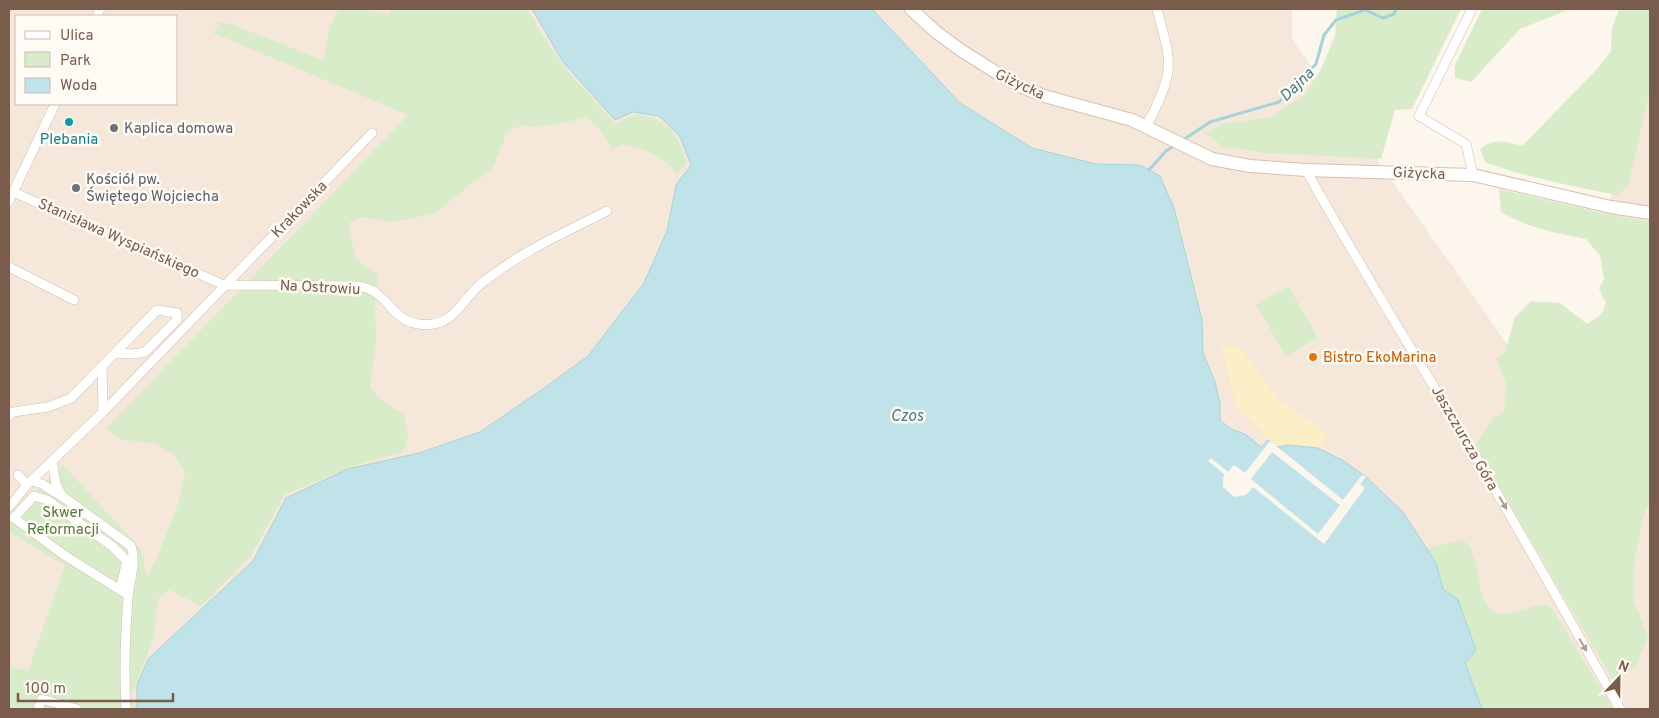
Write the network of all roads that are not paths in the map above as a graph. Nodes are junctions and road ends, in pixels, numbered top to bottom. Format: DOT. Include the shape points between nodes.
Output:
graph roads {
  1 [pos="912,9"];
  2 [pos="1157,9"];
  3 [pos="1472,9"];
  4 [pos="55,105"];
  5 [pos="1146,127"];
  6 [pos="372,133"];
  7 [pos="1306,170"];
  8 [pos="1473,175"];
  9 [pos="11,196"];
  10 [pos="607,211"];
  11 [pos="1650,213"];
  12 [pos="9,267"];
  13 [pos="224,284"];
  14 [pos="74,300"];
  15 [pos="115,353"];
  16 [pos="102,366"];
  17 [pos="103,412"];
  18 [pos="9,416"];
  19 [pos="52,462"];
  20 [pos="18,475"];
  21 [pos="29,483"];
  22 [pos="62,496"];
  23 [pos="9,506"];
  24 [pos="11,518"];
  25 [pos="124,592"];
  26 [pos="38,709"];
  27 [pos="77,709"];
  28 [pos="126,709"];
  29 [pos="1620,709"];
  1 -- 5 [label="street, Giżycka" via="936,32 1020,86"];
  2 -- 5 [label="street" via="1167,50 1167,75"];
  3 -- 8 [label="street" via="1419,116 1466,144"];
  4 -- 9 [label="street"];
  5 -- 7 [label="street, Giżycka" via="1212,158 1250,166"];
  6 -- 13 [label="street, Krakowska"];
  7 -- 8 [label="street, Giżycka"];
  7 -- 29 [label="street, Jaszczurcza Góra, one-way"];
  8 -- 11 [label="street, Giżycka"];
  9 -- 13 [label="street, Stanisława Wyspiańskiego"];
  10 -- 13 [label="street, Na Ostrowiu" via="520,255 480,284 455,314 435,323 418,324 400,318 375,292 358,286"];
  12 -- 14 [label="street"];
  13 -- 17 [label="street, Krakowska"];
  15 -- 15 [label="street" via="158,310 177,314 177,320 145,352"];
  15 -- 16 [label="street"];
  16 -- 17 [label="street"];
  16 -- 18 [label="street" via="71,398 48,407 13,412"];
  17 -- 19 [label="street, Krakowska"];
  19 -- 21 [label="street, Krakowska"];
  19 -- 22 [label="street"];
  20 -- 21 [label="street"];
  21 -- 22 [label="street" via="42,484"];
  21 -- 23 [label="street, Krakowska"];
  22 -- 25 [label="street" via="131,546 134,554"];
  24 -- 25 [label="street"];
  24 -- 25 [label="street" via="34,496 47,500 127,560"];
  25 -- 28 [label="street"];
  26 -- 27 [label="street" via="42,700"];
}
